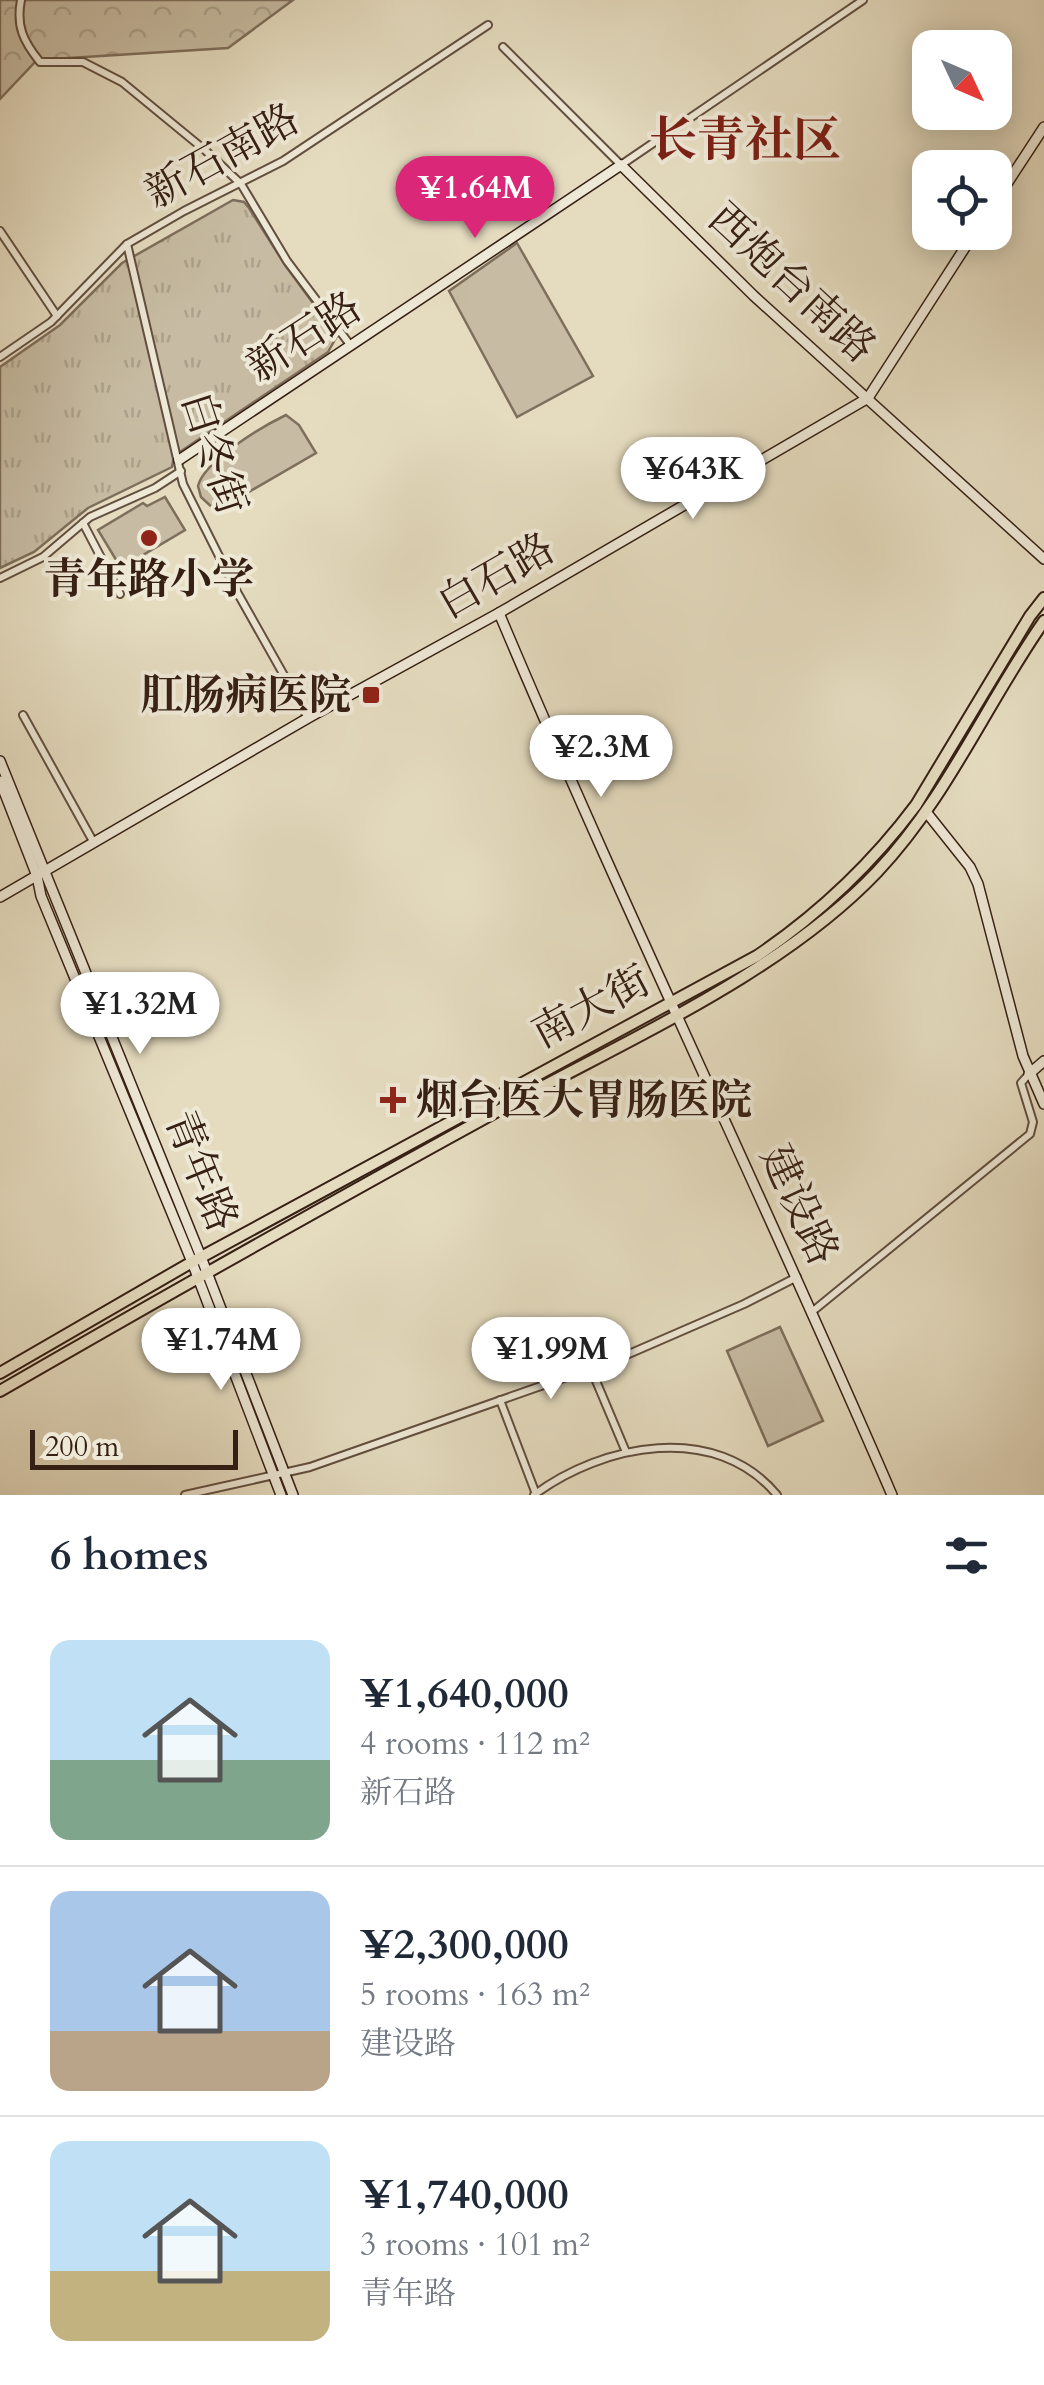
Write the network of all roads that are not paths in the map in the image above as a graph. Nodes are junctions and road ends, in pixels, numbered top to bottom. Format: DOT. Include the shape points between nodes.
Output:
graph roads {
  1 [pos="20,0"];
  2 [pos="863,0"];
  3 [pos="488,25"];
  4 [pos="503,47"];
  5 [pos="1044,128"];
  6 [pos="620,166"];
  7 [pos="1012,176"];
  8 [pos="241,184"];
  9 [pos="0,232"];
  10 [pos="127,244"];
  11 [pos="964,250"];
  12 [pos="57,316"];
  13 [pos="350,346"];
  14 [pos="0,357"];
  15 [pos="868,398"];
  16 [pos="180,465"];
  17 [pos="83,523"];
  18 [pos="1044,559"];
  19 [pos="0,578"];
  20 [pos="120,594"];
  21 [pos="1044,598"];
  22 [pos="499,614"];
  23 [pos="1044,621"];
  24 [pos="23,715"];
  25 [pos="308,718"];
  26 [pos="0,761"];
  27 [pos="0,782"];
  28 [pos="927,813"];
  29 [pos="94,843"];
  30 [pos="40,874"];
  31 [pos="0,896"];
  32 [pos="669,1001"];
  33 [pos="675,1014"];
  34 [pos="1044,1061"];
  35 [pos="1029,1074"];
  36 [pos="1044,1104"];
  37 [pos="196,1259"];
  38 [pos="202,1275"];
  39 [pos="797,1276"];
  40 [pos="813,1311"];
  41 [pos="591,1369"];
  42 [pos="0,1373"];
  43 [pos="0,1392"];
  44 [pos="500,1400"];
  45 [pos="626,1452"];
  46 [pos="279,1474"];
  47 [pos="535,1494"];
  48 [pos="186,1495"];
  49 [pos="281,1495"];
  50 [pos="294,1495"];
  51 [pos="777,1495"];
  52 [pos="892,1495"];
  1 -- 8 [label="street" via="17,22 40,62 83,62 122,82"];
  2 -- 6 [label="street, 新石路"];
  3 -- 8 [label="street, 新石南路"];
  4 -- 6 [label="street, 西炮台南路"];
  5 -- 7 [label="street"];
  6 -- 13 [label="street, 新石路"];
  6 -- 15 [label="street, 西炮台南路"];
  8 -- 10 [label="street, 新石南路"];
  8 -- 13 [label="street"];
  9 -- 12 [label="street"];
  10 -- 12 [label="street, 新石南路"];
  10 -- 16 [label="street, 白冬街"];
  11 -- 15 [label="street, 白石路"];
  12 -- 14 [label="street, 新石南路"];
  13 -- 16 [label="street, 新石路"];
  15 -- 18 [label="street, 西炮台南路"];
  15 -- 22 [label="street, 白石路"];
  16 -- 17 [label="street, 新石路" via="155,488"];
  16 -- 25 [label="street, 白冬街" via="236,592"];
  17 -- 19 [label="street, 新石路" via="43,558"];
  17 -- 20 [label="street"];
  21 -- 32 [label="main road, 南大街" via="916,805 868,865 789,934"];
  22 -- 25 [label="street, 白石路"];
  22 -- 32 [label="street, 建设路"];
  23 -- 28 [label="main road, 南大街"];
  24 -- 29 [label="street"];
  25 -- 29 [label="street, 白石路"];
  26 -- 30 [label="street"];
  27 -- 30 [label="street"];
  28 -- 33 [label="main road, 南大街" via="876,873 809,934"];
  28 -- 35 [label="street" via="978,884"];
  29 -- 30 [label="street, 白石路"];
  30 -- 31 [label="street, 白石路"];
  30 -- 37 [label="street, 青年路"];
  32 -- 33 [label="street, 建设路"];
  32 -- 37 [label="main road, 南大街"];
  33 -- 38 [label="main road, 南大街"];
  33 -- 39 [label="street, 建设路"];
  34 -- 35 [label="street"];
  35 -- 36 [label="street"];
  35 -- 40 [label="street" via="1022,1083 1034,1122 1030,1134"];
  37 -- 38 [label="street, 青年路"];
  37 -- 42 [label="main road, 南大街"];
  38 -- 43 [label="main road, 南大街"];
  38 -- 46 [label="street, 青年路"];
  39 -- 40 [label="street, 建设路"];
  39 -- 41 [label="street"];
  40 -- 52 [label="street, 建设路"];
  41 -- 44 [label="street"];
  41 -- 45 [label="street"];
  44 -- 46 [label="street"];
  44 -- 47 [label="street"];
  45 -- 47 [label="street" via="582,1466"];
  45 -- 51 [label="street" via="664,1448 723,1457 751,1470"];
  46 -- 48 [label="street"];
  46 -- 49 [label="street, 青年路"];
  46 -- 50 [label="street, 青年路"];
}
